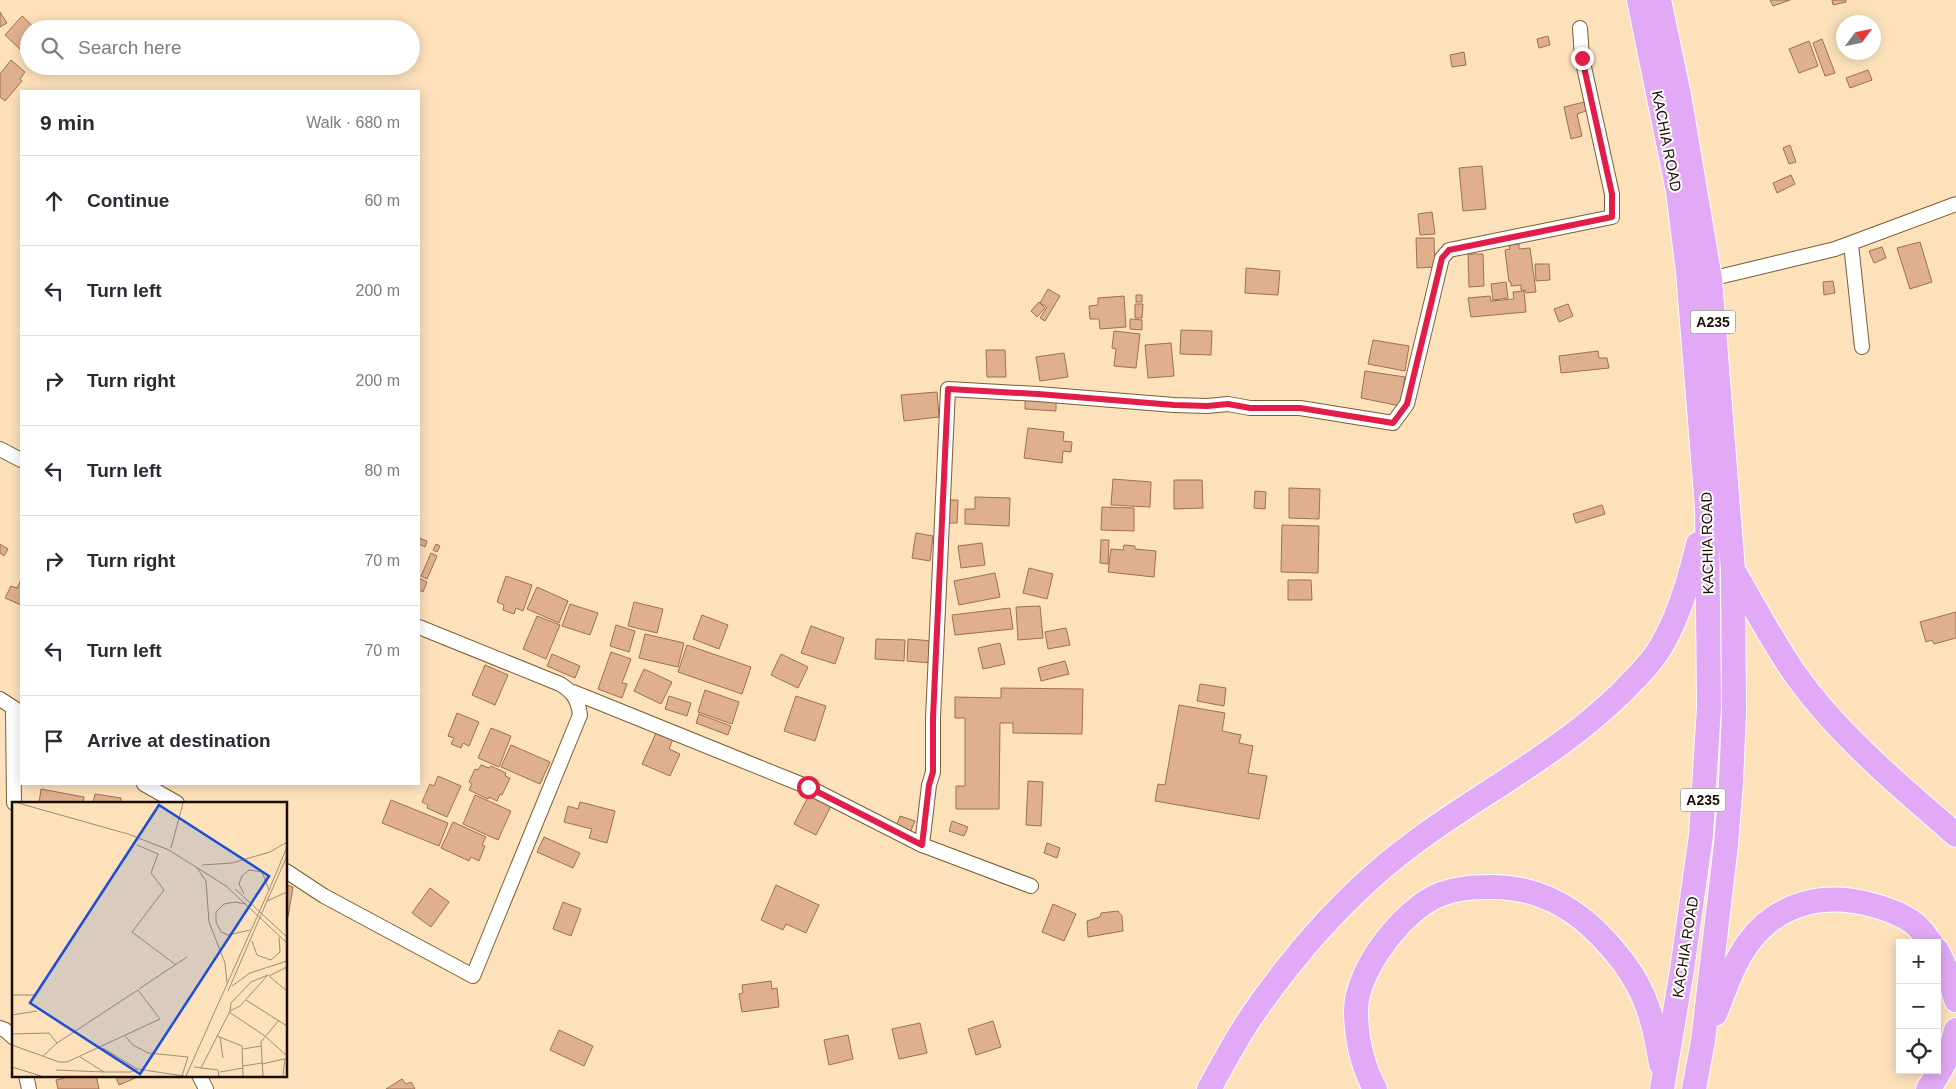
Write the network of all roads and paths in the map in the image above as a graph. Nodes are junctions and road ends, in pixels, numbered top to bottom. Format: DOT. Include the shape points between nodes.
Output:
graph roads {
  1 [pos="1639,0"];
  2 [pos="1659,0"];
  3 [pos="1580,28"];
  4 [pos="1956,204"];
  5 [pos="1851,244"];
  6 [pos="1710,279"];
  7 [pos="1862,347"];
  8 [pos="0,449"];
  9 [pos="20,459"];
  10 [pos="1714,498"];
  11 [pos="1733,570"];
  12 [pos="420,627"];
  13 [pos="573,692"];
  14 [pos="0,699"];
  15 [pos="17,710"];
  16 [pos="146,785"];
  17 [pos="14,802"];
  18 [pos="174,802"];
  19 [pos="1956,834"];
  20 [pos="922,845"];
  21 [pos="288,872"];
  22 [pos="1031,886"];
  23 [pos="1928,939"];
  24 [pos="1941,959"];
  25 [pos="1956,1000"];
  26 [pos="0,1028"];
  27 [pos="1956,1030"];
  28 [pos="12,1036"];
  29 [pos="1704,1041"];
  30 [pos="26,1076"];
  31 [pos="200,1076"];
  32 [pos="1663,1086"];
  33 [pos="29,1089"];
  34 [pos="206,1089"];
  35 [pos="1209,1089"];
  36 [pos="1375,1089"];
  37 [pos="1694,1089"];
  38 [pos="1928,1089"];
  1 -- 10 [label="highway, KACHIA ROAD / A235" via="1678,191"];
  2 -- 6 [label="highway, KACHIA ROAD / A235" via="1679,95"];
  3 -- 20 [label="street" via="1582,58 1612,194 1612,217 1449,250 1442,258 1407,404 1393,423 1300,408 1174,405 948,389 933,772"];
  4 -- 5 [label="street"];
  5 -- 6 [label="street"];
  5 -- 7 [label="street"];
  6 -- 10 [label="highway, KACHIA ROAD / A235"];
  8 -- 9 [label="street"];
  10 -- 11 [label="highway, KACHIA ROAD / A235"];
  10 -- 32 [label="highway, KACHIA ROAD / A235" via="1709,707 1701,835"];
  10 -- 35 [label="highway" via="1689,582 1663,644 1642,673 1598,715 1434,828 1372,877 1287,968 1252,1015"];
  11 -- 19 [label="highway" via="1795,674 1884,773"];
  11 -- 29 [label="highway, KACHIA ROAD / A235" via="1735,647 1730,792"];
  12 -- 13 [label="street"];
  13 -- 20 [label="street" via="808,787"];
  13 -- 21 [label="street" via="580,715 472,976 324,896"];
  14 -- 15 [label="street"];
  15 -- 17 [label="street"];
  16 -- 18 [label="street"];
  20 -- 22 [label="street"];
  23 -- 29 [label="highway" via="1916,925 1889,909 1864,903 1813,900 1789,909 1768,922 1749,942 1734,968"];
  24 -- 25 [label="highway"];
  26 -- 28 [label="street"];
  27 -- 38 [label="highway" via="1951,1052"];
  29 -- 37 [label="highway, A235"];
  30 -- 33 [label="street"];
  31 -- 34 [label="street"];
  32 -- 36 [label="highway" via="1654,1026 1644,996 1628,968 1588,922 1563,904 1534,892 1503,886 1469,887 1440,894 1396,928 1378,951 1364,976 1356,1007 1358,1037 1367,1074"];
}
